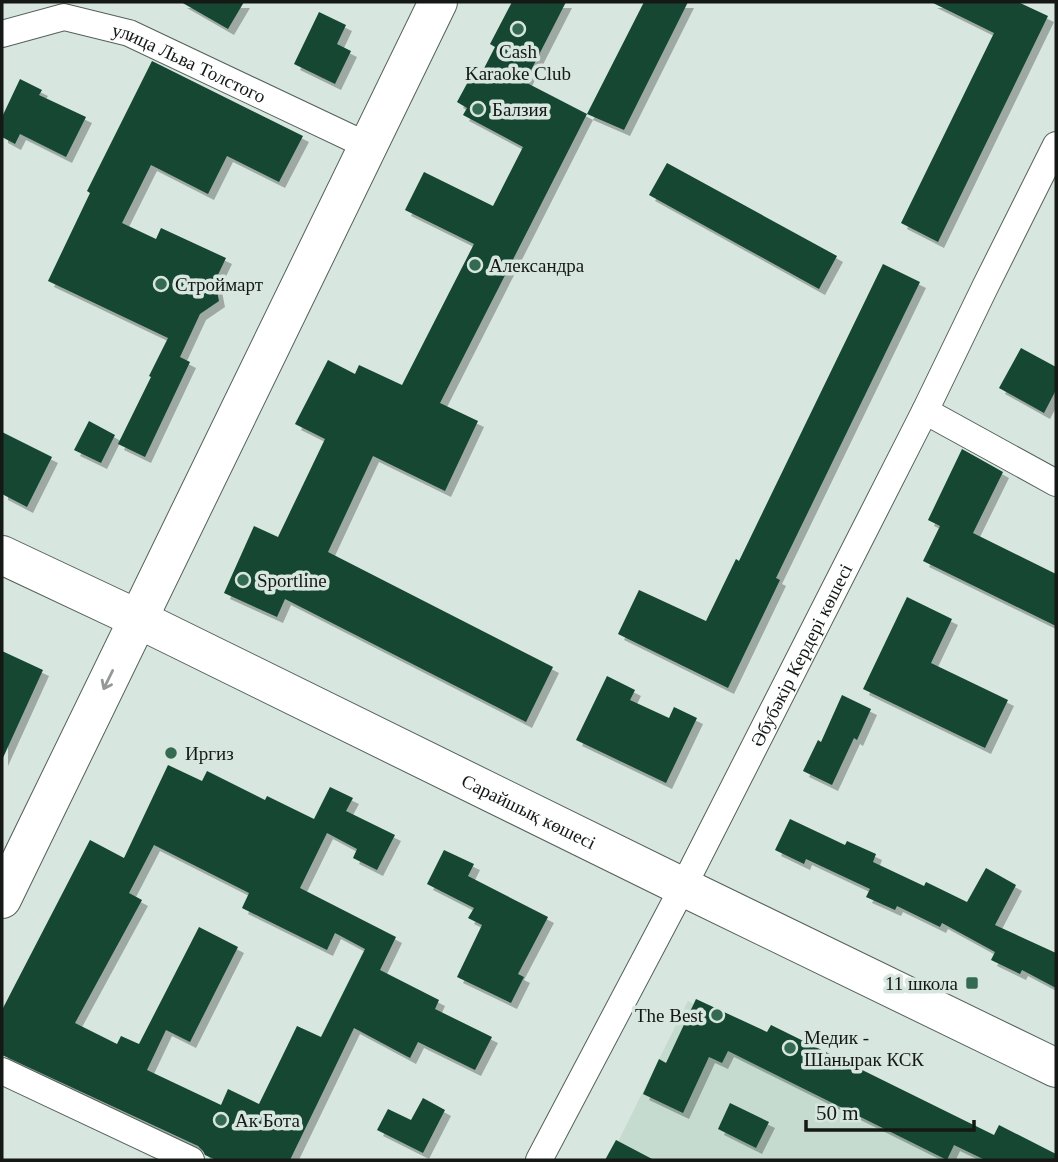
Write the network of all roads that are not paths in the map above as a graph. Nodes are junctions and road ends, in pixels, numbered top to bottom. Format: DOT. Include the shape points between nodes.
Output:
graph roads {
  1 [pos="438,2"];
  2 [pos="2,34"];
  3 [pos="1056,145"];
  4 [pos="368,146"];
  5 [pos="925,411"];
  6 [pos="1056,484"];
  7 [pos="2,555"];
  8 [pos="138,618"];
  9 [pos="683,887"];
  10 [pos="2,900"];
  11 [pos="1056,1068"];
  12 [pos="2,1071"];
  13 [pos="191,1160"];
  14 [pos="539,1160"];
  1 -- 4 [label="street"];
  2 -- 4 [label="street, улица Льва Толстого" via="64,17 129,33"];
  3 -- 5 [label="street, Әбубәкір Кердері көшесі"];
  4 -- 8 [label="street"];
  5 -- 6 [label="street"];
  5 -- 9 [label="street, Әбубәкір Кердері көшесі"];
  7 -- 8 [label="street, Сарайшық көшесі"];
  8 -- 9 [label="street, Сарайшық көшесі"];
  8 -- 10 [label="street, one-way"];
  9 -- 11 [label="street, Сарайшық көшесі"];
  9 -- 14 [label="street, Әбубәкір Кердері көшесі"];
  12 -- 13 [label="street"];
}
